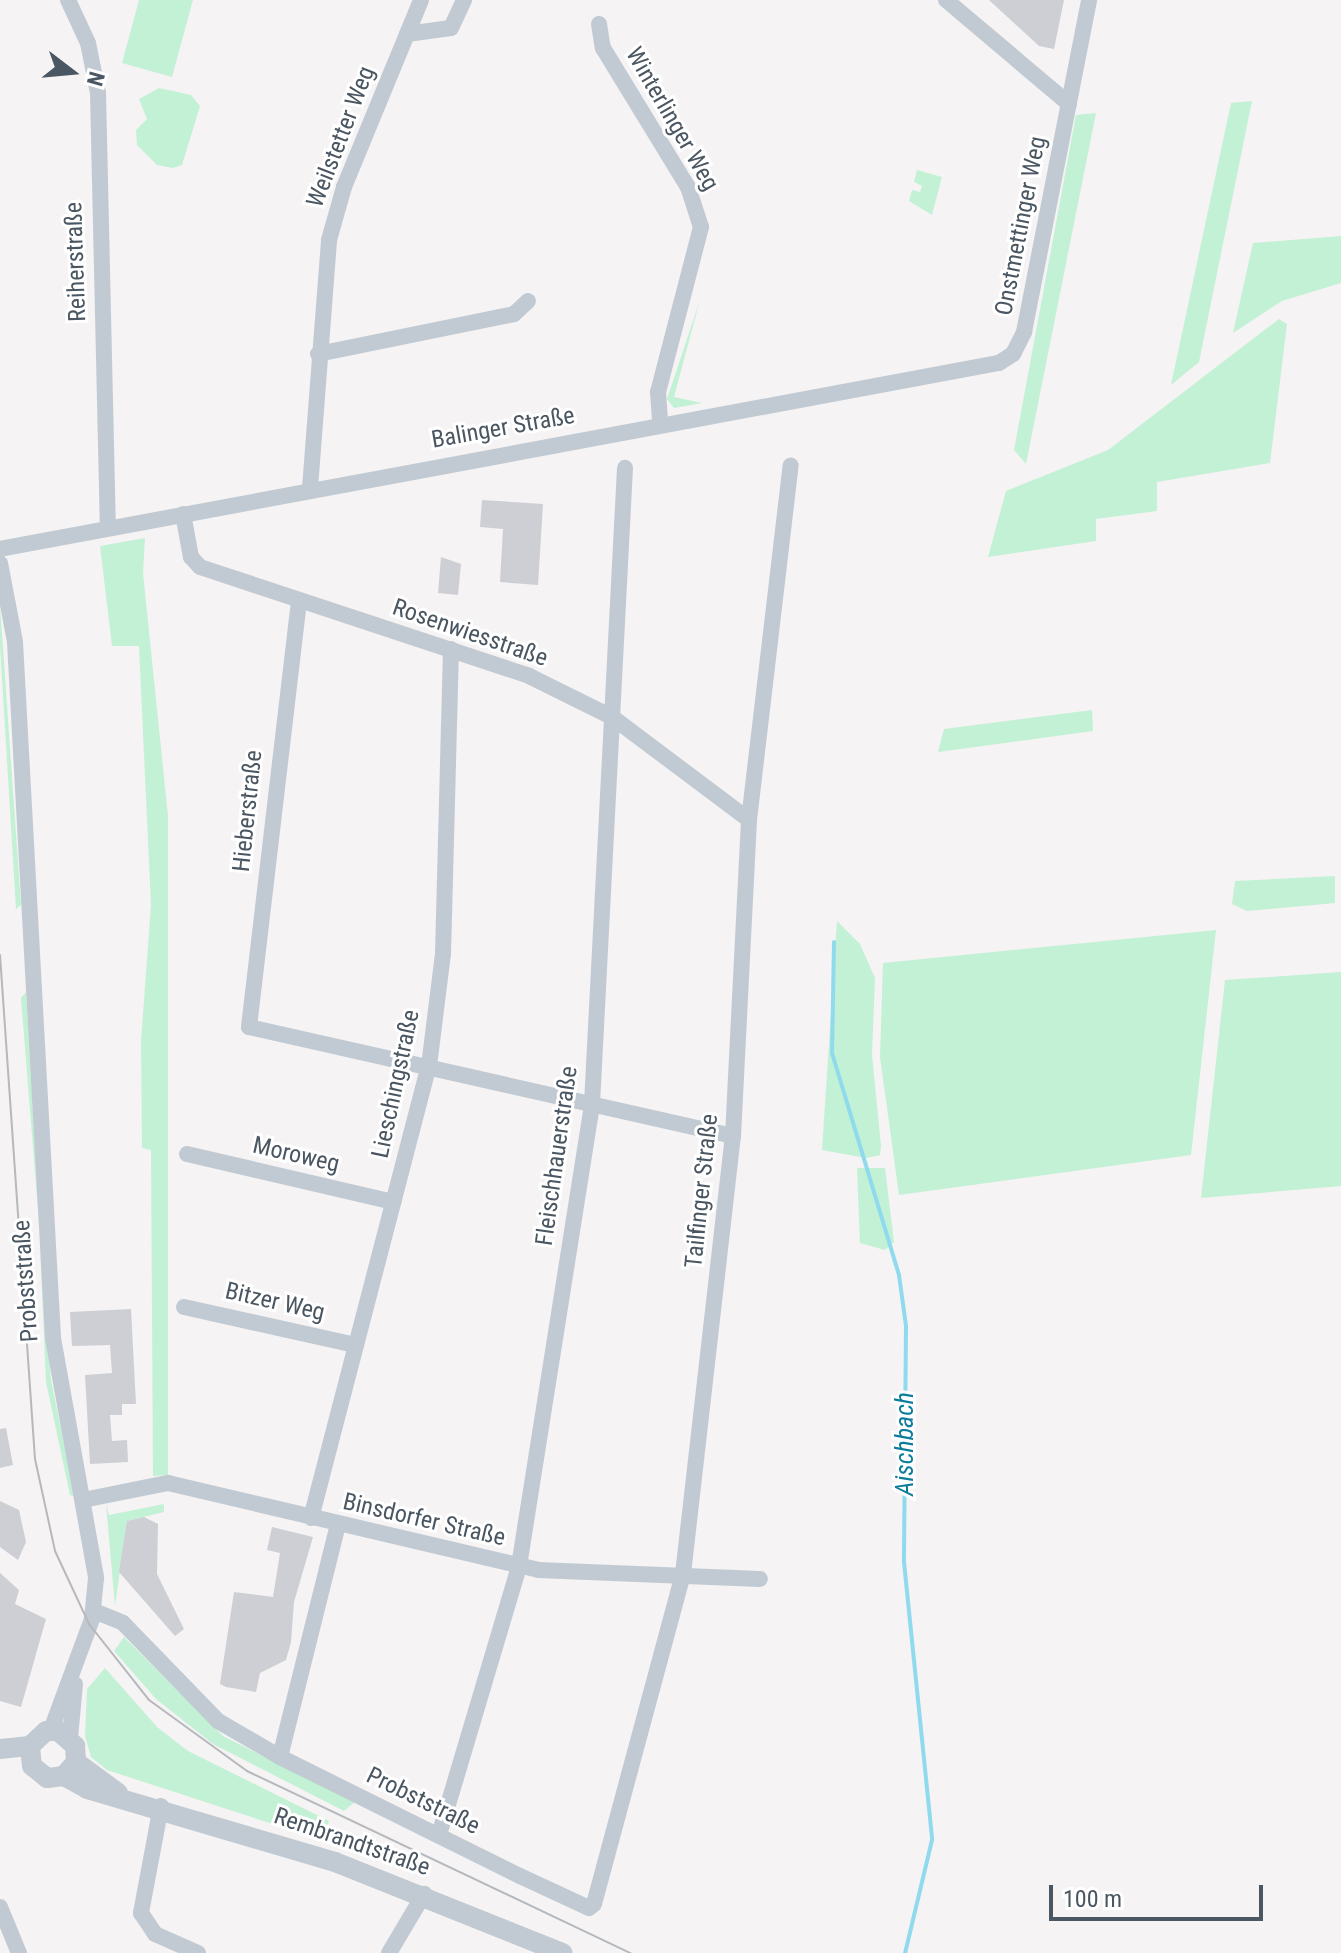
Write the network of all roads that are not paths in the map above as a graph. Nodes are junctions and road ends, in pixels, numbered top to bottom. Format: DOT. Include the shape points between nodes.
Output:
graph roads {
  1 [pos="68,0"];
  2 [pos="421,0"];
  3 [pos="464,0"];
  4 [pos="946,0"];
  5 [pos="1089,0"];
  6 [pos="599,24"];
  7 [pos="407,34"];
  8 [pos="1069,104"];
  9 [pos="528,301"];
  10 [pos="318,354"];
  11 [pos="1013,354"];
  12 [pos="660,424"];
  13 [pos="791,465"];
  14 [pos="625,468"];
  15 [pos="310,488"];
  16 [pos="183,514"];
  17 [pos="108,528"];
  18 [pos="0,549"];
  19 [pos="0,563"];
  20 [pos="299,601"];
  21 [pos="451,649"];
  22 [pos="612,717"];
  23 [pos="749,820"];
  24 [pos="429,1066"];
  25 [pos="592,1104"];
  26 [pos="733,1136"];
  27 [pos="187,1154"];
  28 [pos="394,1202"];
  29 [pos="184,1307"];
  30 [pos="356,1345"];
  31 [pos="83,1500"];
  32 [pos="311,1518"];
  33 [pos="338,1525"];
  34 [pos="519,1566"];
  35 [pos="683,1574"];
  36 [pos="760,1579"];
  37 [pos="93,1615"];
  38 [pos="61,1734"];
  39 [pos="0,1749"];
  40 [pos="30,1754"];
  41 [pos="280,1757"];
  42 [pos="0,1763"];
  43 [pos="70,1769"];
  44 [pos="161,1806"];
  45 [pos="439,1835"];
  46 [pos="424,1894"];
  47 [pos="0,1907"];
  48 [pos="589,1908"];
  49 [pos="19,1953"];
  50 [pos="198,1953"];
  51 [pos="389,1953"];
  52 [pos="563,1953"];
  1 -- 17 [label="street, Reiherstraße" via="88,43 98,93"];
  2 -- 7 [label="street, Weilstetter Weg"];
  3 -- 7 [label="street" via="451,28"];
  4 -- 8 [label="street"];
  5 -- 8 [label="street, Onstmettinger Weg"];
  6 -- 12 [label="street, Winterlinger Weg" via="603,48 688,187 701,227 658,392"];
  7 -- 10 [label="street, Weilstetter Weg" via="348,176 329,240"];
  8 -- 11 [label="street, Onstmettinger Weg" via="1024,332"];
  9 -- 10 [label="street" via="514,314"];
  10 -- 15 [label="street, Weilstetter Weg"];
  11 -- 12 [label="street, Balinger Straße" via="999,363"];
  12 -- 15 [label="street, Balinger Straße"];
  13 -- 23 [label="street, Tailfinger Straße"];
  14 -- 22 [label="street, Fleischhauerstraße"];
  15 -- 16 [label="street, Balinger Straße"];
  16 -- 17 [label="street, Balinger Straße"];
  16 -- 20 [label="street, Rosenwiesstraße" via="191,557 200,567"];
  17 -- 18 [label="street, Balinger Straße"];
  19 -- 31 [label="street, Probststraße" via="15,642 53,1338"];
  20 -- 21 [label="street, Rosenwiesstraße"];
  20 -- 24 [label="street, Hieberstraße" via="249,1027"];
  21 -- 22 [label="street, Rosenwiesstraße" via="529,676"];
  21 -- 24 [label="street, Lieschingstraße" via="444,940"];
  22 -- 23 [label="street, Rosenwiesstraße"];
  22 -- 25 [label="street, Fleischhauerstraße"];
  23 -- 26 [label="street, Tailfinger Straße"];
  24 -- 25 [label="street"];
  24 -- 28 [label="street, Lieschingstraße"];
  25 -- 26 [label="street"];
  25 -- 34 [label="street, Fleischhauerstraße"];
  26 -- 35 [label="street, Tailfinger Straße"];
  27 -- 28 [label="street, Moroweg"];
  28 -- 30 [label="street, Lieschingstraße"];
  29 -- 30 [label="street, Bitzer Weg"];
  30 -- 32 [label="street, Lieschingstraße"];
  31 -- 32 [label="street, Binsdorfer Straße" via="168,1483"];
  31 -- 37 [label="street, Probststraße" via="93,1552"];
  32 -- 33 [label="street, Binsdorfer Straße"];
  33 -- 34 [label="street, Binsdorfer Straße"];
  33 -- 41 [label="street"];
  34 -- 35 [label="street, Binsdorfer Straße"];
  34 -- 45 [label="street, Fleischhauerstraße"];
  35 -- 36 [label="street, Binsdorfer Straße"];
  35 -- 48 [label="street, Tailfinger Straße" via="597,1897"];
  37 -- 38 [label="street, Probststraße"];
  37 -- 41 [label="street, Probststraße" via="123,1623 218,1721"];
  38 -- 40 [label="street"];
  38 -- 43 [label="street"];
  39 -- 40 [label="street, Rembrandtstraße"];
  40 -- 42 [label="street, Rembrandtstraße"];
  40 -- 43 [label="street, Rembrandtstraße" via="47,1778"];
  41 -- 45 [label="street, Probststraße"];
  43 -- 44 [label="street, Rembrandtstraße" via="118,1793"];
  44 -- 46 [label="street, Rembrandtstraße"];
  44 -- 50 [label="street" via="140,1894 146,1925"];
  45 -- 48 [label="street, Probststraße"];
  46 -- 51 [label="street"];
  46 -- 52 [label="street, Rembrandtstraße"];
  47 -- 49 [label="street"];
}
